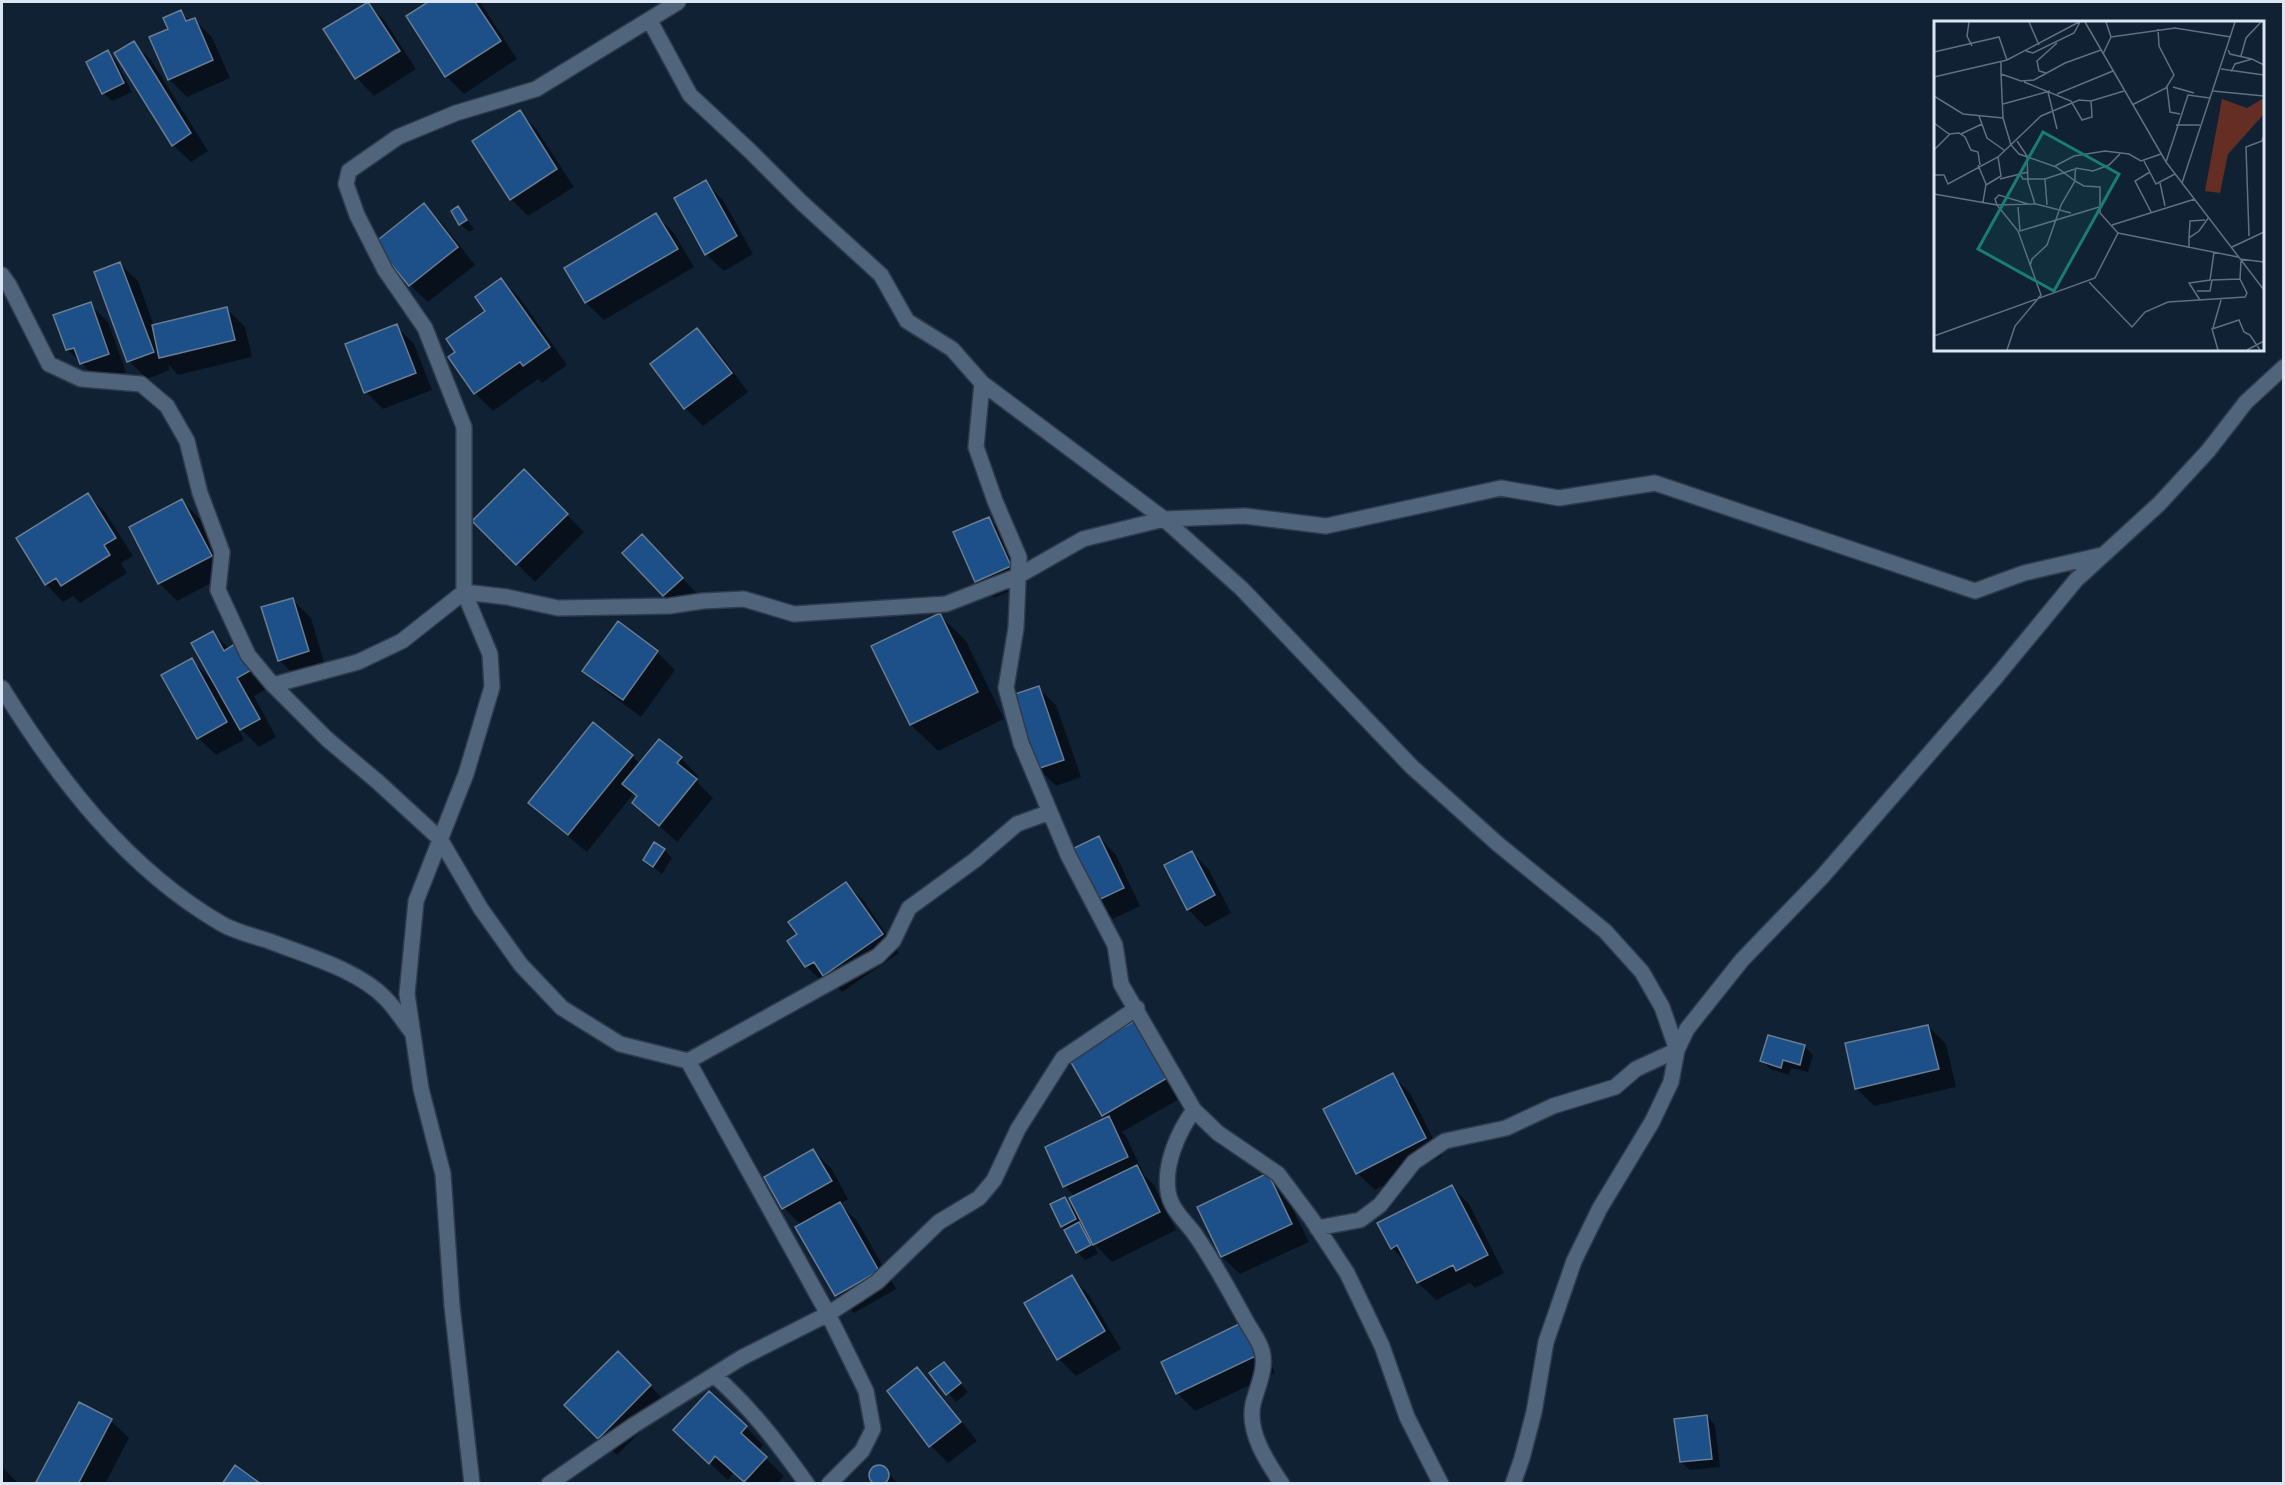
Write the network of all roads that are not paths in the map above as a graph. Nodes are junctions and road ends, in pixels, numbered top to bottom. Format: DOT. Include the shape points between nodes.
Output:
graph roads {
  1 [pos="678,2"];
  2 [pos="650,21"];
  3 [pos="2,276"];
  4 [pos="2283,368"];
  5 [pos="982,383"];
  6 [pos="1164,519"];
  7 [pos="2102,555"];
  8 [pos="1018,576"];
  9 [pos="464,592"];
  10 [pos="273,685"];
  11 [pos="2,688"];
  12 [pos="1050,812"];
  13 [pos="440,839"];
  14 [pos="1137,1008"];
  15 [pos="412,1033"];
  16 [pos="1677,1050"];
  17 [pos="688,1061"];
  18 [pos="1194,1110"];
  19 [pos="1317,1228"];
  20 [pos="828,1314"];
  21 [pos="714,1375"];
  22 [pos="472,1484"];
  23 [pos="549,1484"];
  24 [pos="807,1484"];
  25 [pos="829,1484"];
  26 [pos="1282,1484"];
  27 [pos="1441,1484"];
  28 [pos="1513,1484"];
  1 -- 2 [label="street"];
  2 -- 5 [label="street" via="690,95 880,275 907,321 952,350"];
  2 -- 9 [label="street" via="536,89 398,137 349,171 346,184 357,215 385,270 425,328 464,427"];
  3 -- 10 [label="street" via="49,364 81,379 141,384 167,406 187,441 200,493 222,552 218,590 248,654"];
  4 -- 7 [label="street" via="2246,402 2159,504"];
  5 -- 6 [label="street"];
  5 -- 8 [label="street" via="976,447 1019,557"];
  6 -- 7 [label="street" via="1245,516 1326,526 1501,488 1559,498 1656,483 1975,591 2024,573"];
  6 -- 8 [label="street" via="1083,539"];
  6 -- 16 [label="street" via="1242,589 1412,767 1499,845 1605,931 1642,972 1662,1007"];
  7 -- 16 [label="street" via="2076,580 1822,878 1742,960 1693,1020"];
  8 -- 9 [label="street" via="946,604 794,614 744,599 669,606 558,608"];
  8 -- 12 [label="street" via="1016,628 1006,688 1021,743"];
  9 -- 10 [label="street" via="402,641 358,662"];
  9 -- 13 [label="street" via="490,654 492,687 466,774"];
  10 -- 13 [label="street" via="327,739"];
  11 -- 15 [label="street" via="31,735 97,821 160,883 224,925 311,956 360,979 386,998"];
  12 -- 14 [label="street" via="1115,945 1121,984"];
  12 -- 17 [label="street" via="1017,824 909,908 893,941 878,956"];
  13 -- 15 [label="street" via="416,901 407,994"];
  13 -- 17 [label="street" via="481,909 521,965 562,1008 620,1044"];
  14 -- 18 [label="street"];
  14 -- 20 [label="street" via="1063,1058 1018,1129 994,1180 979,1198 939,1221 877,1282"];
  15 -- 22 [label="street" via="421,1089 443,1174 452,1306"];
  16 -- 19 [label="street" via="1636,1069 1615,1087 1553,1106 1506,1128 1445,1141 1414,1162 1380,1206 1360,1220"];
  16 -- 28 [label="street" via="1671,1082 1652,1122 1600,1208 1574,1261 1546,1342 1534,1412"];
  17 -- 20 [label="street"];
  18 -- 19 [label="street" via="1218,1133 1278,1174"];
  18 -- 26 [label="street" via="1170,1161 1168,1192 1176,1212 1194,1233 1263,1351 1263,1373 1252,1407 1254,1434"];
  19 -- 27 [label="street" via="1352,1284 1382,1346 1407,1418"];
  20 -- 21 [label="street"];
  20 -- 25 [label="street" via="866,1390 873,1429 862,1451"];
  21 -- 23 [label="street"];
  21 -- 24 [label="street" via="770,1432"];
}
